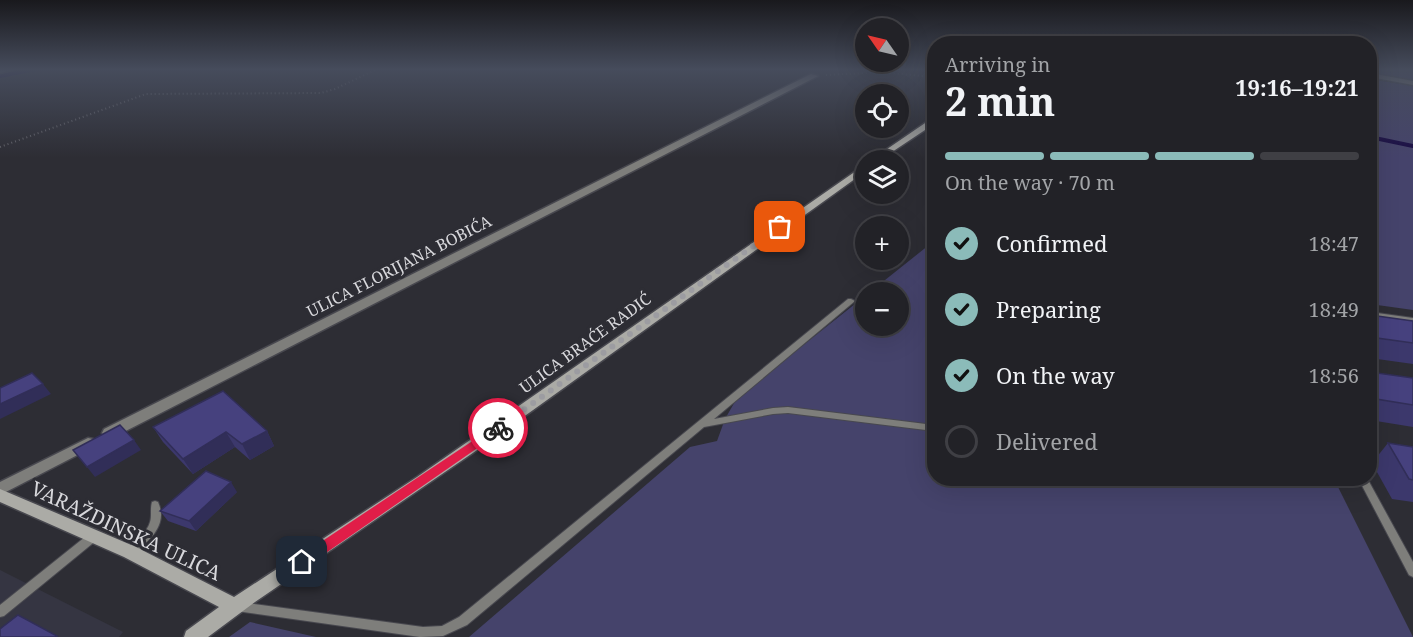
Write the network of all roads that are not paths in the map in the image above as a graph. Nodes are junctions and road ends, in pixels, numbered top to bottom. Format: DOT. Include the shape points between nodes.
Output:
graph roads {
  1 [pos="769,99"];
  2 [pos="927,126"];
  3 [pos="890,150"];
  4 [pos="855,175"];
  5 [pos="851,301"];
  6 [pos="1377,315"];
  7 [pos="1413,320"];
  8 [pos="701,425"];
  9 [pos="927,427"];
  10 [pos="1366,486"];
  11 [pos="0,489"];
  12 [pos="0,495"];
  13 [pos="155,505"];
  14 [pos="93,536"];
  15 [pos="130,552"];
  16 [pos="1413,572"];
  17 [pos="234,606"];
  18 [pos="0,612"];
  19 [pos="193,637"];
  1 -- 11 [label="street, ULICA FLORIJANA BOBIĆA"];
  2 -- 3 [label="main road"];
  4 -- 17 [label="main road, ULICA BRAĆE RADIĆ" via="419,483"];
  5 -- 8 [label="lane"];
  6 -- 7 [label="lane"];
  8 -- 9 [label="lane" via="789,410"];
  8 -- 17 [label="lane" via="463,621 443,631 405,630"];
  10 -- 16 [label="lane"];
  12 -- 14 [label="main road, VARAŽDINSKA ULICA"];
  13 -- 15 [label="lane" via="158,518 152,531"];
  14 -- 15 [label="main road, VARAŽDINSKA ULICA"];
  14 -- 18 [label="lane"];
  15 -- 17 [label="main road, VARAŽDINSKA ULICA"];
  17 -- 19 [label="main road, ULICA BRAĆE RADIĆ"];
}
